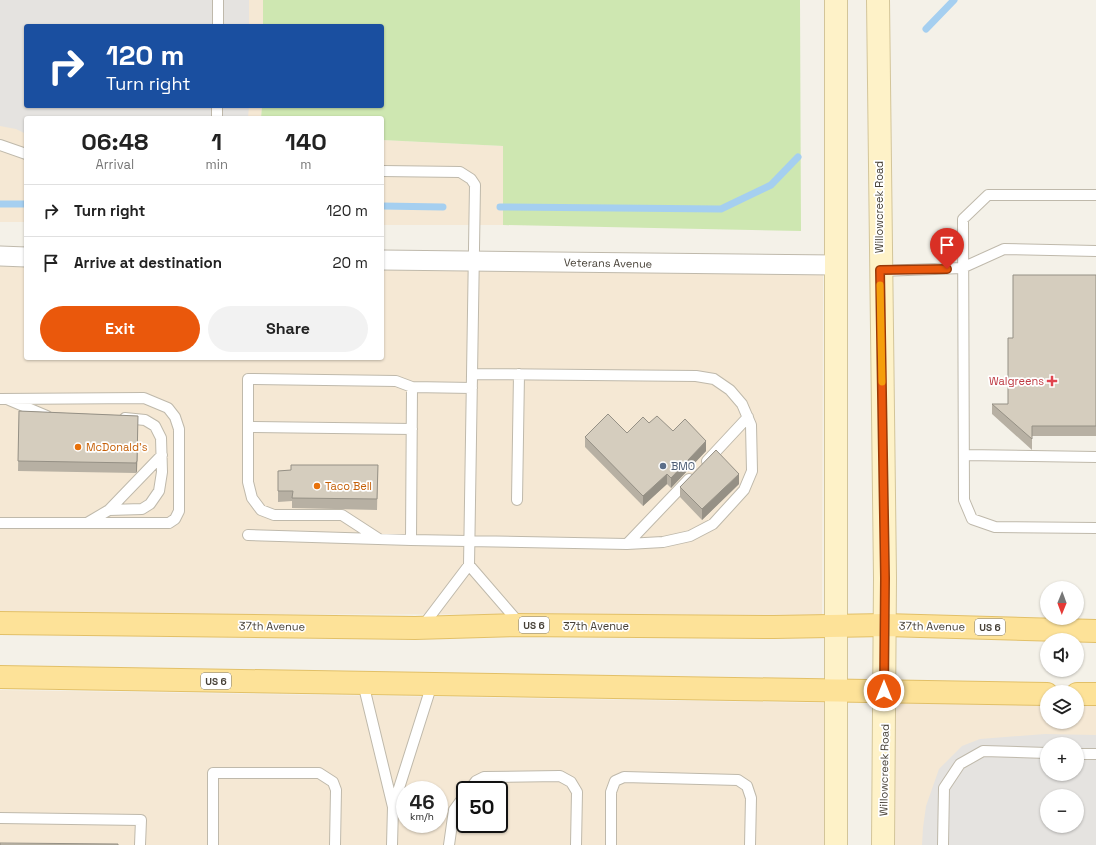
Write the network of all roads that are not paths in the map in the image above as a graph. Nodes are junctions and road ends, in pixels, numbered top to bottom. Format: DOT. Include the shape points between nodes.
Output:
graph roads {
  1 [pos="218,0"];
  2 [pos="836,0"];
  3 [pos="878,0"];
  4 [pos="218,24"];
  5 [pos="0,145"];
  6 [pos="24,153"];
  7 [pos="384,171"];
  8 [pos="1096,195"];
  9 [pos="1096,251"];
  10 [pos="0,256"];
  11 [pos="24,257"];
  12 [pos="384,260"];
  13 [pos="475,262"];
  14 [pos="835,265"];
  15 [pos="962,268"];
  16 [pos="880,270"];
  17 [pos="473,374"];
  18 [pos="519,374"];
  19 [pos="412,387"];
  20 [pos="472,388"];
  21 [pos="3,399"];
  22 [pos="59,416"];
  23 [pos="748,417"];
  24 [pos="111,418"];
  25 [pos="248,427"];
  26 [pos="412,429"];
  27 [pos="162,455"];
  28 [pos="964,455"];
  29 [pos="1096,457"];
  30 [pos="517,500"];
  31 [pos="109,510"];
  32 [pos="0,523"];
  33 [pos="87,523"];
  34 [pos="1096,528"];
  35 [pos="248,535"];
  36 [pos="379,539"];
  37 [pos="411,540"];
  38 [pos="470,541"];
  39 [pos="628,544"];
  40 [pos="469,565"];
  41 [pos="0,623"];
  42 [pos="521,625"];
  43 [pos="885,625"];
  44 [pos="835,626"];
  45 [pos="421,628"];
  46 [pos="1096,631"];
  47 [pos="0,677"];
  48 [pos="363,683"];
  49 [pos="432,684"];
  50 [pos="835,691"];
  51 [pos="884,691"];
  52 [pos="1040,694"];
  53 [pos="1084,694"];
  54 [pos="1096,694"];
  55 [pos="1040,753"];
  56 [pos="1084,754"];
  57 [pos="1096,754"];
  58 [pos="476,781"];
  59 [pos="393,807"];
  60 [pos="456,807"];
  61 [pos="0,818"];
  62 [pos="140,845"];
  63 [pos="213,845"];
  64 [pos="335,845"];
  65 [pos="392,845"];
  66 [pos="449,845"];
  67 [pos="576,845"];
  68 [pos="612,845"];
  69 [pos="750,845"];
  70 [pos="836,845"];
  71 [pos="883,845"];
  72 [pos="943,845"];
  1 -- 4 [label="lane"];
  2 -- 14 [label="street"];
  3 -- 16 [label="street, Willowcreek Road"];
  5 -- 6 [label="lane"];
  7 -- 13 [label="lane" via="460,172 471,179 475,185"];
  8 -- 15 [label="lane" via="988,196 963,219"];
  9 -- 15 [label="lane" via="1004,249"];
  10 -- 11 [label="street"];
  12 -- 13 [label="street, Veterans Avenue"];
  13 -- 14 [label="street, Veterans Avenue"];
  13 -- 17 [label="lane"];
  14 -- 44 [label="street"];
  15 -- 16 [label="lane"];
  15 -- 28 [label="lane"];
  16 -- 43 [label="street, Willowcreek Road"];
  17 -- 18 [label="lane"];
  17 -- 20 [label="lane"];
  18 -- 23 [label="lane" via="696,376 714,379 730,390 742,404"];
  18 -- 30 [label="lane"];
  19 -- 20 [label="lane"];
  19 -- 25 [label="lane" via="396,381 248,379"];
  19 -- 26 [label="lane"];
  20 -- 38 [label="lane"];
  21 -- 22 [label="lane" via="44,416"];
  21 -- 33 [label="lane" via="144,398 168,408 179,429 178,511 175,519 169,523"];
  23 -- 39 [label="lane"];
  23 -- 39 [label="lane" via="751,425 752,470 744,490 713,524 684,537 663,542"];
  24 -- 27 [label="lane" via="145,420 155,426 161,438"];
  25 -- 26 [label="lane"];
  25 -- 36 [label="lane" via="248,482 252,498 261,510 274,515 342,515"];
  26 -- 37 [label="lane"];
  27 -- 31 [label="lane"];
  27 -- 31 [label="lane" via="159,491 150,504 142,509"];
  28 -- 29 [label="lane"];
  28 -- 34 [label="lane" via="964,500 972,519 995,527"];
  31 -- 33 [label="lane"];
  32 -- 33 [label="lane"];
  35 -- 36 [label="lane"];
  36 -- 37 [label="lane"];
  37 -- 38 [label="lane"];
  38 -- 39 [label="lane"];
  38 -- 40 [label="lane"];
  40 -- 42 [label="lane"];
  40 -- 45 [label="lane"];
  41 -- 45 [label="main road, 37th Avenue / US 6"];
  42 -- 44 [label="main road, 37th Avenue / US 6"];
  42 -- 45 [label="main road, 37th Avenue / US 6"];
  43 -- 44 [label="main road, 37th Avenue / US 6"];
  43 -- 46 [label="main road, 37th Avenue / US 6"];
  43 -- 51 [label="street, Willowcreek Road"];
  44 -- 50 [label="street"];
  47 -- 48 [label="main road, US 6"];
  48 -- 49 [label="main road, US 6"];
  48 -- 59 [label="lane"];
  49 -- 50 [label="main road, US 6"];
  49 -- 59 [label="lane"];
  50 -- 51 [label="main road, US 6"];
  50 -- 70 [label="street"];
  51 -- 52 [label="main road, US 6"];
  51 -- 71 [label="street, Willowcreek Road"];
  53 -- 54 [label="main road"];
  55 -- 72 [label="lane" via="983,751 960,764 944,788"];
  56 -- 57 [label="lane"];
  58 -- 67 [label="lane" via="484,777 560,776 571,782 577,792"];
  59 -- 65 [label="lane"];
  60 -- 66 [label="lane"];
  61 -- 62 [label="lane" via="141,820"];
  63 -- 64 [label="lane" via="213,773 319,773 333,782 336,790"];
  68 -- 69 [label="lane" via="611,792 615,781 624,777 738,780 747,786 751,798"];
}
